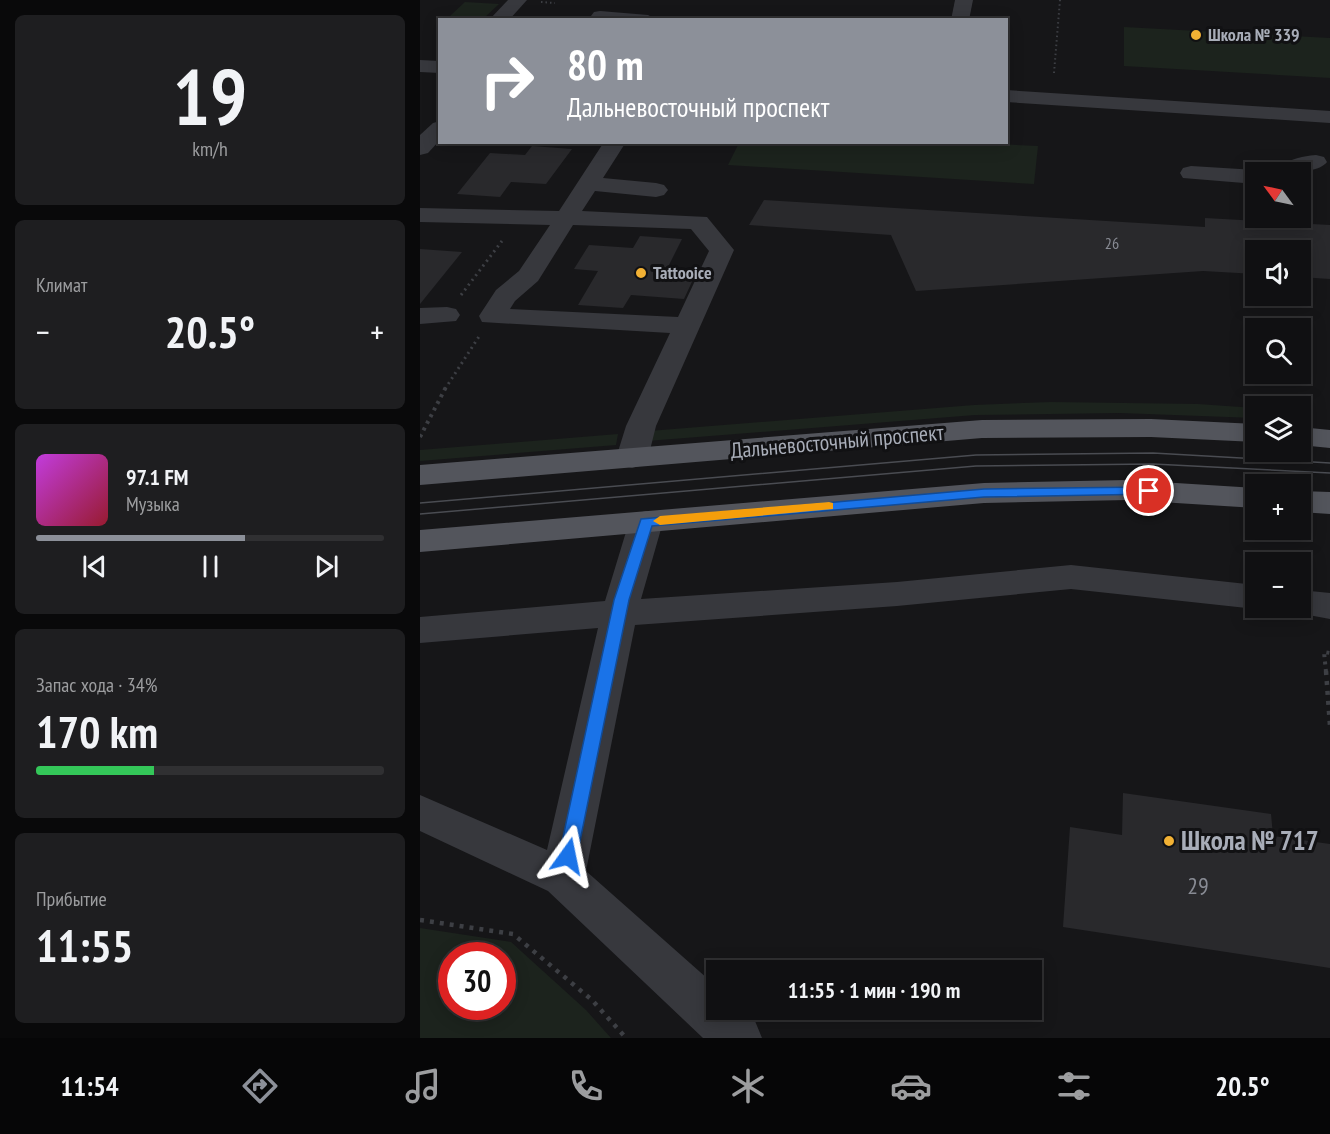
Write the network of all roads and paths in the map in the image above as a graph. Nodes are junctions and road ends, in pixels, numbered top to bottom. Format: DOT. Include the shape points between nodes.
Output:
graph roads {
  1 [pos="518,0"];
  2 [pos="613,0"];
  3 [pos="964,0"];
  4 [pos="1060,0"];
  5 [pos="500,18"];
  6 [pos="598,18"];
  7 [pos="960,18"];
  8 [pos="420,66"];
  9 [pos="438,67"];
  10 [pos="1054,73"];
  11 [pos="1008,96"];
  12 [pos="1050,99"];
  13 [pos="1330,117"];
  14 [pos="614,144"];
  15 [pos="1311,162"];
  16 [pos="1316,162"];
  17 [pos="1191,173"];
  18 [pos="1245,176"];
  19 [pos="588,184"];
  20 [pos="656,190"];
  21 [pos="566,218"];
  22 [pos="421,226"];
  23 [pos="493,237"];
  24 [pos="447,315"];
  25 [pos="420,316"];
  26 [pos="492,316"];
  27 [pos="687,326"];
  28 [pos="1245,433"];
  29 [pos="420,437"];
  30 [pos="1311,437"];
  31 [pos="1330,439"];
  32 [pos="632,458"];
  33 [pos="420,475"];
  34 [pos="1245,497"];
  35 [pos="1311,502"];
  36 [pos="1330,503"];
  37 [pos="646,522"];
  38 [pos="420,541"];
  39 [pos="1245,596"];
  40 [pos="1311,603"];
  41 [pos="1330,606"];
  42 [pos="619,613"];
  43 [pos="420,630"];
  44 [pos="1330,653"];
  45 [pos="1329,700"];
  46 [pos="1330,726"];
  47 [pos="420,812"];
  48 [pos="563,878"];
  49 [pos="420,920"];
  50 [pos="626,1038"];
  51 [pos="738,1038"];
  1 -- 5 [label="street"];
  2 -- 6 [label="street"];
  3 -- 7 [label="street"];
  4 -- 10 [label="path"];
  8 -- 9 [label="street"];
  10 -- 12 [label="street"];
  11 -- 12 [label="street"];
  12 -- 13 [label="street"];
  14 -- 19 [label="street"];
  15 -- 16 [label="street"];
  17 -- 18 [label="street"];
  19 -- 20 [label="street"];
  19 -- 21 [label="street"];
  21 -- 22 [label="street"];
  21 -- 26 [label="street" via="529,276 505,296"];
  21 -- 27 [label="street" via="698,222 722,250"];
  23 -- 24 [label="path" via="504,238"];
  24 -- 25 [label="street"];
  26 -- 27 [label="street"];
  26 -- 29 [label="path" via="446,387"];
  27 -- 32 [label="street" via="637,436"];
  28 -- 32 [label="main road, Дальневосточный проспект" via="1151,428 982,429"];
  30 -- 31 [label="main road"];
  32 -- 33 [label="main road, Дальневосточный проспект"];
  34 -- 37 [label="main road" via="1128,490 984,493"];
  35 -- 36 [label="main road"];
  37 -- 38 [label="main road"];
  37 -- 42 [label="street"];
  39 -- 42 [label="street" via="1071,577 897,594"];
  40 -- 41 [label="street"];
  42 -- 43 [label="street"];
  42 -- 48 [label="street"];
  44 -- 45 [label="path" via="1324,652"];
  45 -- 46 [label="path"];
  47 -- 48 [label="street"];
  48 -- 51 [label="street"];
  49 -- 50 [label="path" via="513,934 592,1000"];
}
